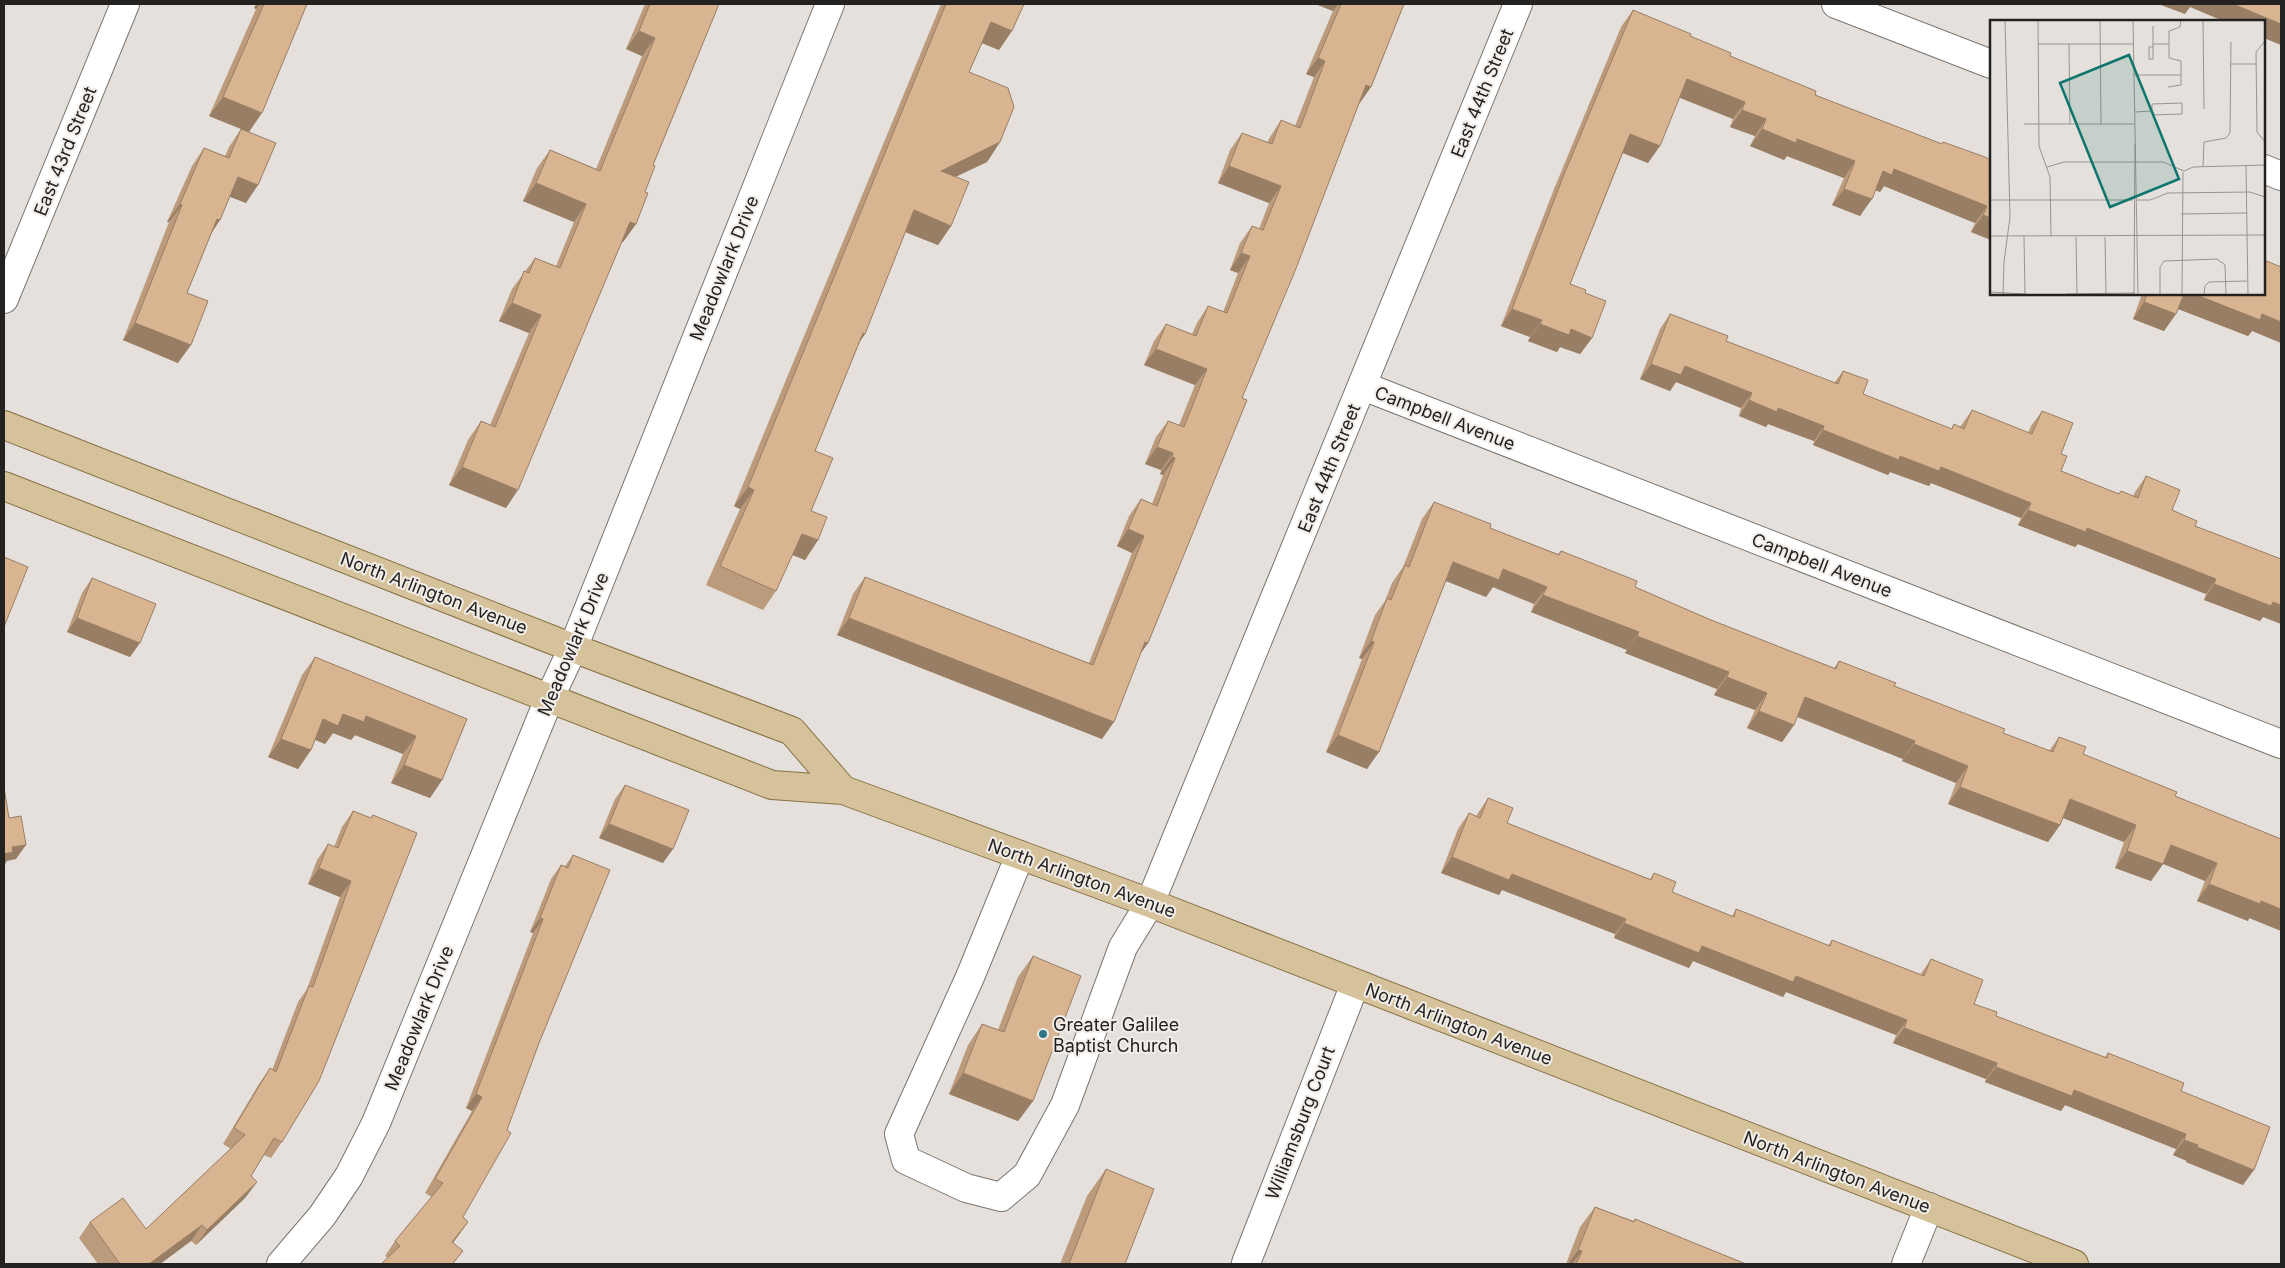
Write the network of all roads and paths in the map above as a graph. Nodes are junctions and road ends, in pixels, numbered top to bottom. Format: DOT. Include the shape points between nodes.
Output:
graph roads {
  1 [pos="126,4"];
  2 [pos="830,4"];
  3 [pos="1518,4"];
  4 [pos="1836,4"];
  5 [pos="1990,64"];
  6 [pos="2265,169"];
  7 [pos="2281,176"];
  8 [pos="4,299"];
  9 [pos="1363,386"];
  10 [pos="4,425"];
  11 [pos="4,486"];
  12 [pos="573,648"];
  13 [pos="549,699"];
  14 [pos="2281,744"];
  15 [pos="843,790"];
  16 [pos="1020,855"];
  17 [pos="1150,903"];
  18 [pos="1355,984"];
  19 [pos="1929,1208"];
  20 [pos="280,1264"];
  21 [pos="1246,1264"];
  22 [pos="1906,1264"];
  23 [pos="2074,1264"];
  1 -- 8 [label="street, East 43rd Street"];
  2 -- 12 [label="street, Meadowlark Drive"];
  3 -- 9 [label="street, East 44th Street"];
  4 -- 5 [label="street"];
  6 -- 7 [label="street"];
  9 -- 14 [label="street, Campbell Avenue"];
  9 -- 17 [label="street, East 44th Street"];
  10 -- 12 [label="main road, North Arlington Avenue"];
  11 -- 13 [label="main road, North Arlington Avenue"];
  12 -- 13 [label="street, Meadowlark Drive"];
  12 -- 15 [label="main road, North Arlington Avenue" via="792,731"];
  13 -- 15 [label="main road, North Arlington Avenue" via="772,785"];
  13 -- 20 [label="street, Meadowlark Drive" via="376,1123 349,1176 322,1216"];
  15 -- 16 [label="main road, North Arlington Avenue"];
  16 -- 17 [label="main road, North Arlington Avenue"];
  16 -- 17 [label="street, East 44th Street" via="970,977 899,1134 906,1160 966,1188 1001,1197 1027,1175 1065,1105 1123,947"];
  17 -- 18 [label="main road, North Arlington Avenue"];
  18 -- 19 [label="main road, North Arlington Avenue"];
  18 -- 21 [label="street, Williamsburg Court"];
  19 -- 22 [label="street"];
  19 -- 23 [label="main road, North Arlington Avenue"];
}
